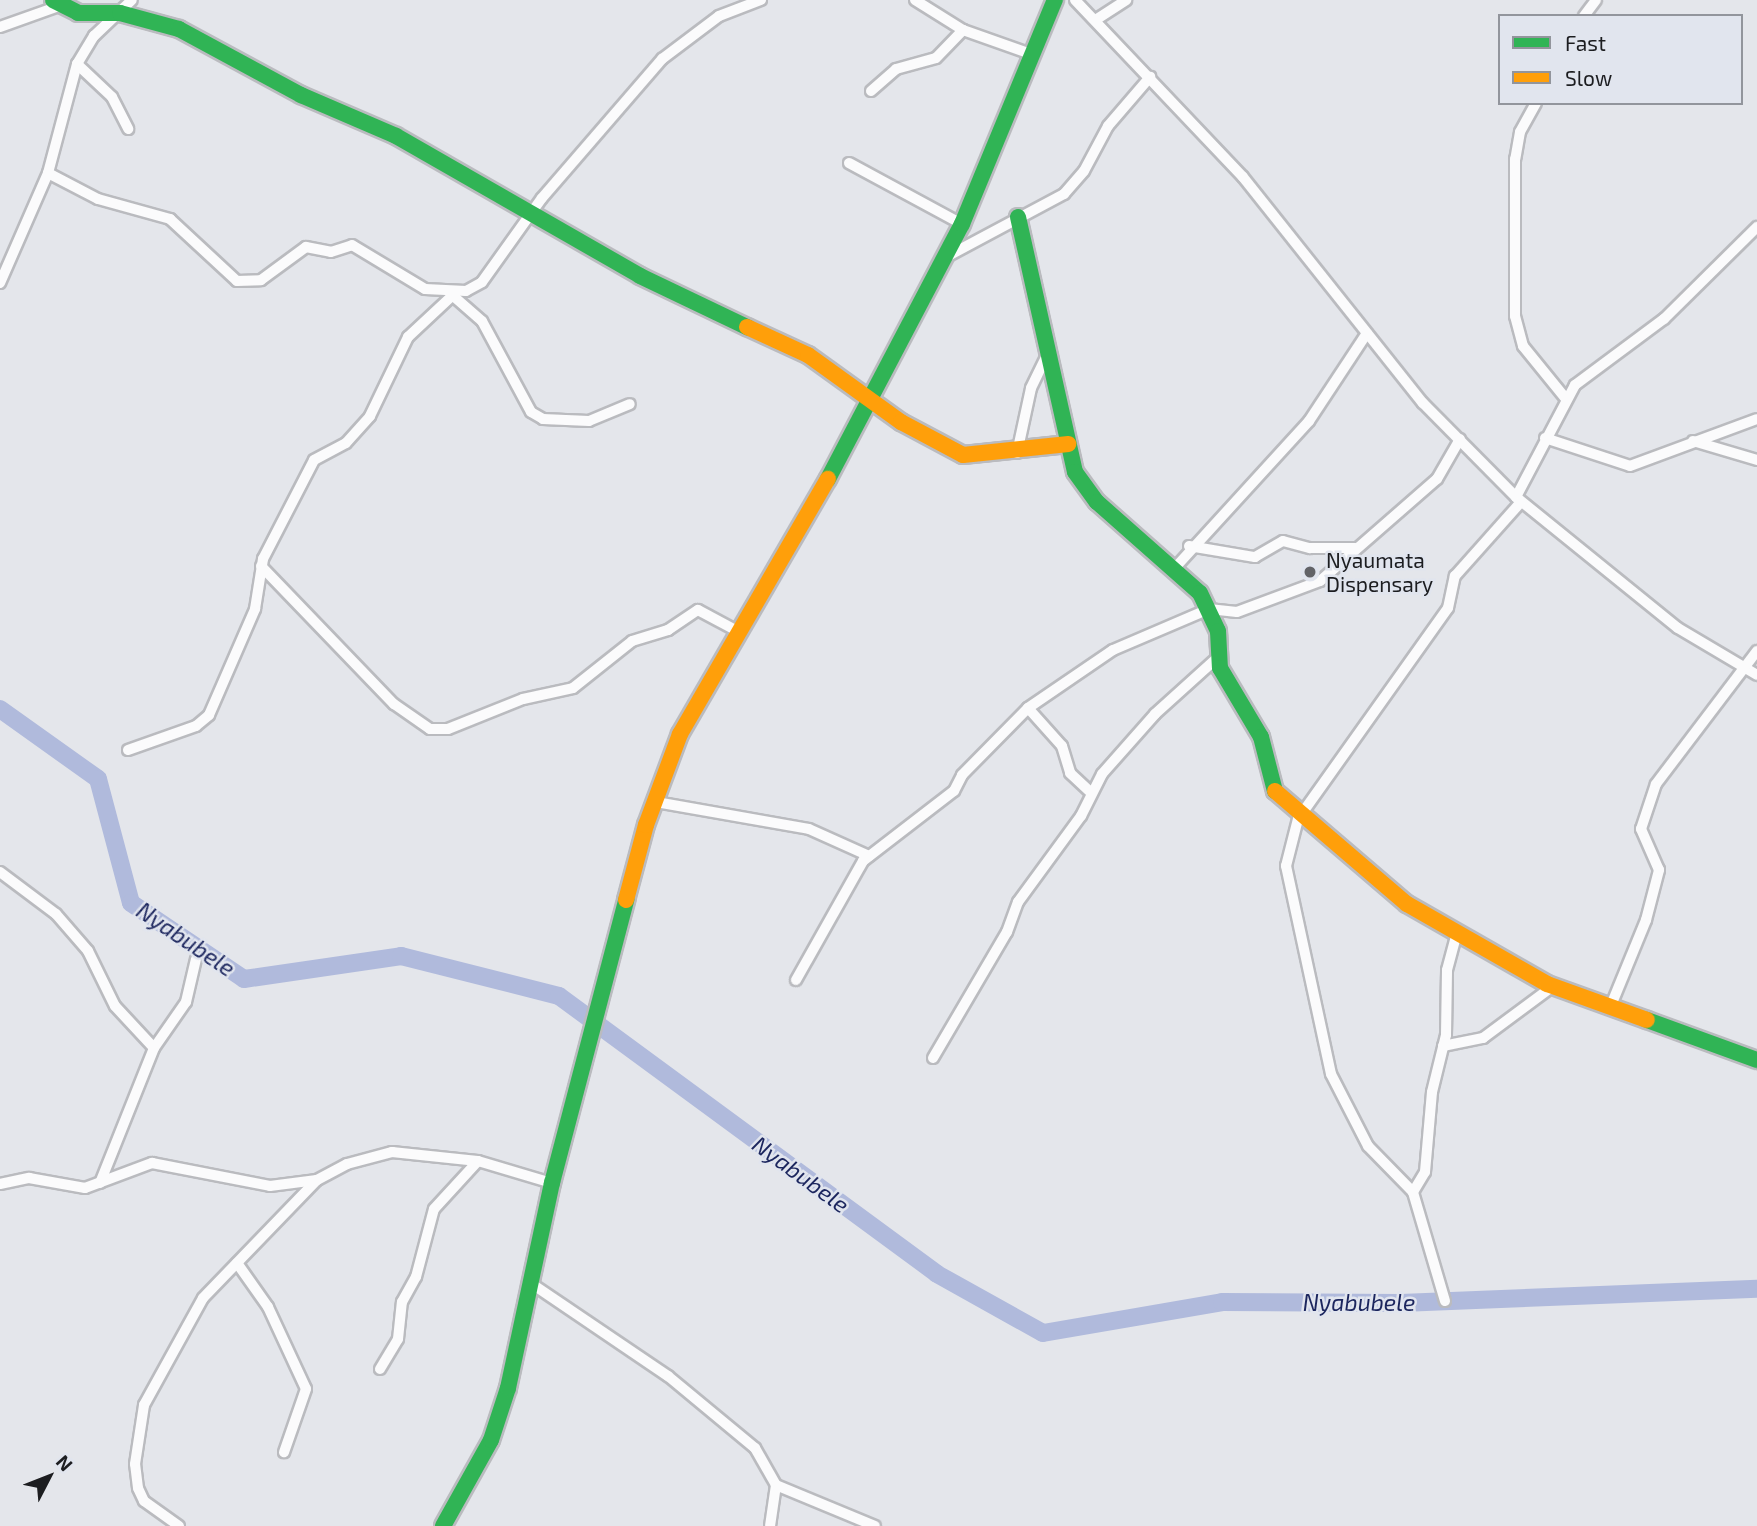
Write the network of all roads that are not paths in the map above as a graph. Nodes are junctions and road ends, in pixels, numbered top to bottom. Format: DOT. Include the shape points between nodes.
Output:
graph roads {
  1 [pos="132,0"];
  2 [pos="761,0"];
  3 [pos="915,0"];
  4 [pos="1055,0"];
  5 [pos="1075,0"];
  6 [pos="1126,0"];
  7 [pos="56,3"];
  8 [pos="120,13"];
  9 [pos="1097,19"];
  10 [pos="0,27"];
  11 [pos="963,30"];
  12 [pos="1034,55"];
  13 [pos="77,64"];
  14 [pos="1150,77"];
  15 [pos="871,91"];
  16 [pos="1535,105"];
  17 [pos="128,129"];
  18 [pos="849,163"];
  19 [pos="48,173"];
  20 [pos="530,216"];
  21 [pos="1018,217"];
  22 [pos="962,223"];
  23 [pos="1757,227"];
  24 [pos="945,257"];
  25 [pos="0,282"];
  26 [pos="452,295"];
  27 [pos="1367,333"];
  28 [pos="1051,348"];
  29 [pos="874,399"];
  30 [pos="1566,399"];
  31 [pos="630,404"];
  32 [pos="1757,419"];
  33 [pos="1545,438"];
  34 [pos="1460,439"];
  35 [pos="1693,440"];
  36 [pos="1068,444"];
  37 [pos="1017,453"];
  38 [pos="1757,460"];
  39 [pos="1518,499"];
  40 [pos="1189,546"];
  41 [pos="1355,548"];
  42 [pos="261,566"];
  43 [pos="1173,570"];
  44 [pos="1209,609"];
  45 [pos="739,632"];
  46 [pos="1757,651"];
  47 [pos="1217,658"];
  48 [pos="1747,669"];
  49 [pos="1757,675"];
  50 [pos="1028,708"];
  51 [pos="128,750"];
  52 [pos="1089,791"];
  53 [pos="656,802"];
  54 [pos="1298,819"];
  55 [pos="869,856"];
  56 [pos="0,872"];
  57 [pos="1457,932"];
  58 [pos="196,959"];
  59 [pos="796,980"];
  60 [pos="1552,987"];
  61 [pos="1612,1003"];
  62 [pos="1443,1046"];
  63 [pos="153,1048"];
  64 [pos="933,1058"];
  65 [pos="1757,1059"];
  66 [pos="478,1161"];
  67 [pos="317,1180"];
  68 [pos="100,1183"];
  69 [pos="552,1183"];
  70 [pos="0,1184"];
  71 [pos="1413,1192"];
  72 [pos="237,1263"];
  73 [pos="529,1282"];
  74 [pos="1445,1301"];
  75 [pos="380,1369"];
  76 [pos="284,1452"];
  77 [pos="776,1485"];
  78 [pos="179,1526"];
  79 [pos="443,1526"];
  80 [pos="770,1526"];
  81 [pos="875,1526"];
  1 -- 8 [label="street"];
  2 -- 20 [label="street" via="719,16 662,59"];
  3 -- 11 [label="street"];
  4 -- 12 [label="street"];
  5 -- 9 [label="street"];
  6 -- 9 [label="street"];
  7 -- 8 [label="street" via="78,13"];
  7 -- 10 [label="street"];
  8 -- 13 [label="street" via="94,36"];
  8 -- 20 [label="street" via="197,38 301,95 403,140"];
  9 -- 14 [label="street"];
  11 -- 12 [label="street"];
  11 -- 15 [label="street" via="936,58 896,69"];
  12 -- 22 [label="street" via="995,135"];
  13 -- 17 [label="street" via="112,97"];
  13 -- 19 [label="street"];
  14 -- 21 [label="street" via="1108,126 1078,180 1043,208"];
  14 -- 27 [label="street" via="1243,177"];
  16 -- 30 [label="street" via="1520,132 1515,159 1515,316 1523,346"];
  18 -- 22 [label="street"];
  19 -- 25 [label="street"];
  19 -- 26 [label="street" via="98,199 170,219 237,281 261,280 306,247 327,252 350,245 425,289"];
  20 -- 26 [label="street" via="482,282"];
  20 -- 29 [label="street" via="700,308 808,355"];
  21 -- 24 [label="street"];
  21 -- 28 [label="street"];
  22 -- 24 [label="street"];
  23 -- 30 [label="street" via="1664,319 1581,379"];
  24 -- 29 [label="street"];
  26 -- 31 [label="street" via="482,321 531,412 543,419 589,421"];
  26 -- 42 [label="street" via="408,337 370,416 349,440 314,460"];
  27 -- 34 [label="street"];
  27 -- 40 [label="street" via="1309,421"];
  28 -- 36 [label="street"];
  28 -- 37 [label="street" via="1031,388"];
  29 -- 37 [label="street" via="916,431 963,455"];
  29 -- 45 [label="street"];
  30 -- 33 [label="street"];
  32 -- 35 [label="street"];
  33 -- 35 [label="street" via="1630,466"];
  33 -- 39 [label="street"];
  34 -- 39 [label="street"];
  34 -- 41 [label="street" via="1437,480"];
  35 -- 38 [label="street"];
  36 -- 37 [label="street"];
  36 -- 43 [label="street" via="1085,489"];
  39 -- 48 [label="street" via="1678,628"];
  39 -- 54 [label="street" via="1459,569 1448,608"];
  40 -- 41 [label="street" via="1255,557 1283,541 1310,548"];
  40 -- 43 [label="street"];
  41 -- 44 [label="street" via="1308,588 1237,612"];
  42 -- 45 [label="street" via="394,704 430,729 448,729 530,697 573,688 632,641 668,630 698,610"];
  42 -- 51 [label="street" via="255,609 209,715 196,726"];
  43 -- 44 [label="street" via="1189,582"];
  44 -- 47 [label="street" via="1218,631"];
  44 -- 50 [label="street" via="1113,650"];
  45 -- 53 [label="street" via="680,734"];
  46 -- 48 [label="street"];
  47 -- 52 [label="street" via="1155,714"];
  47 -- 54 [label="street" via="1261,737 1277,797"];
  48 -- 49 [label="street"];
  48 -- 61 [label="street" via="1696,725 1656,784 1641,829 1659,870 1646,920"];
  50 -- 52 [label="street" via="1062,746 1070,773"];
  50 -- 55 [label="street" via="962,775 954,790"];
  52 -- 64 [label="street" via="1081,816 1018,902 1007,932"];
  53 -- 55 [label="street" via="809,829"];
  53 -- 69 [label="street"];
  54 -- 57 [label="street" via="1390,892"];
  54 -- 71 [label="street" via="1286,877 1331,1074 1368,1146"];
  55 -- 59 [label="street" via="846,884"];
  56 -- 63 [label="street" via="57,914 88,951 115,1006"];
  57 -- 60 [label="street"];
  57 -- 62 [label="street" via="1447,970"];
  58 -- 63 [label="street" via="186,1002"];
  60 -- 61 [label="street"];
  60 -- 62 [label="street" via="1483,1038"];
  61 -- 65 [label="street"];
  62 -- 71 [label="street" via="1432,1092 1424,1175"];
  63 -- 68 [label="street"];
  66 -- 67 [label="street" via="393,1152 346,1164"];
  66 -- 69 [label="street"];
  66 -- 75 [label="street" via="434,1209 416,1277 402,1302 398,1339"];
  67 -- 68 [label="street" via="270,1186 152,1163 125,1169"];
  67 -- 72 [label="street"];
  68 -- 70 [label="street" via="85,1188 29,1178"];
  69 -- 73 [label="street"];
  71 -- 74 [label="street"];
  72 -- 76 [label="street" via="268,1307 306,1389"];
  72 -- 78 [label="street" via="203,1298 142,1413 135,1464 138,1488 144,1501"];
  73 -- 77 [label="street" via="718,1416 755,1448"];
  73 -- 79 [label="street" via="491,1440"];
  77 -- 80 [label="street"];
  77 -- 81 [label="street"];
}
